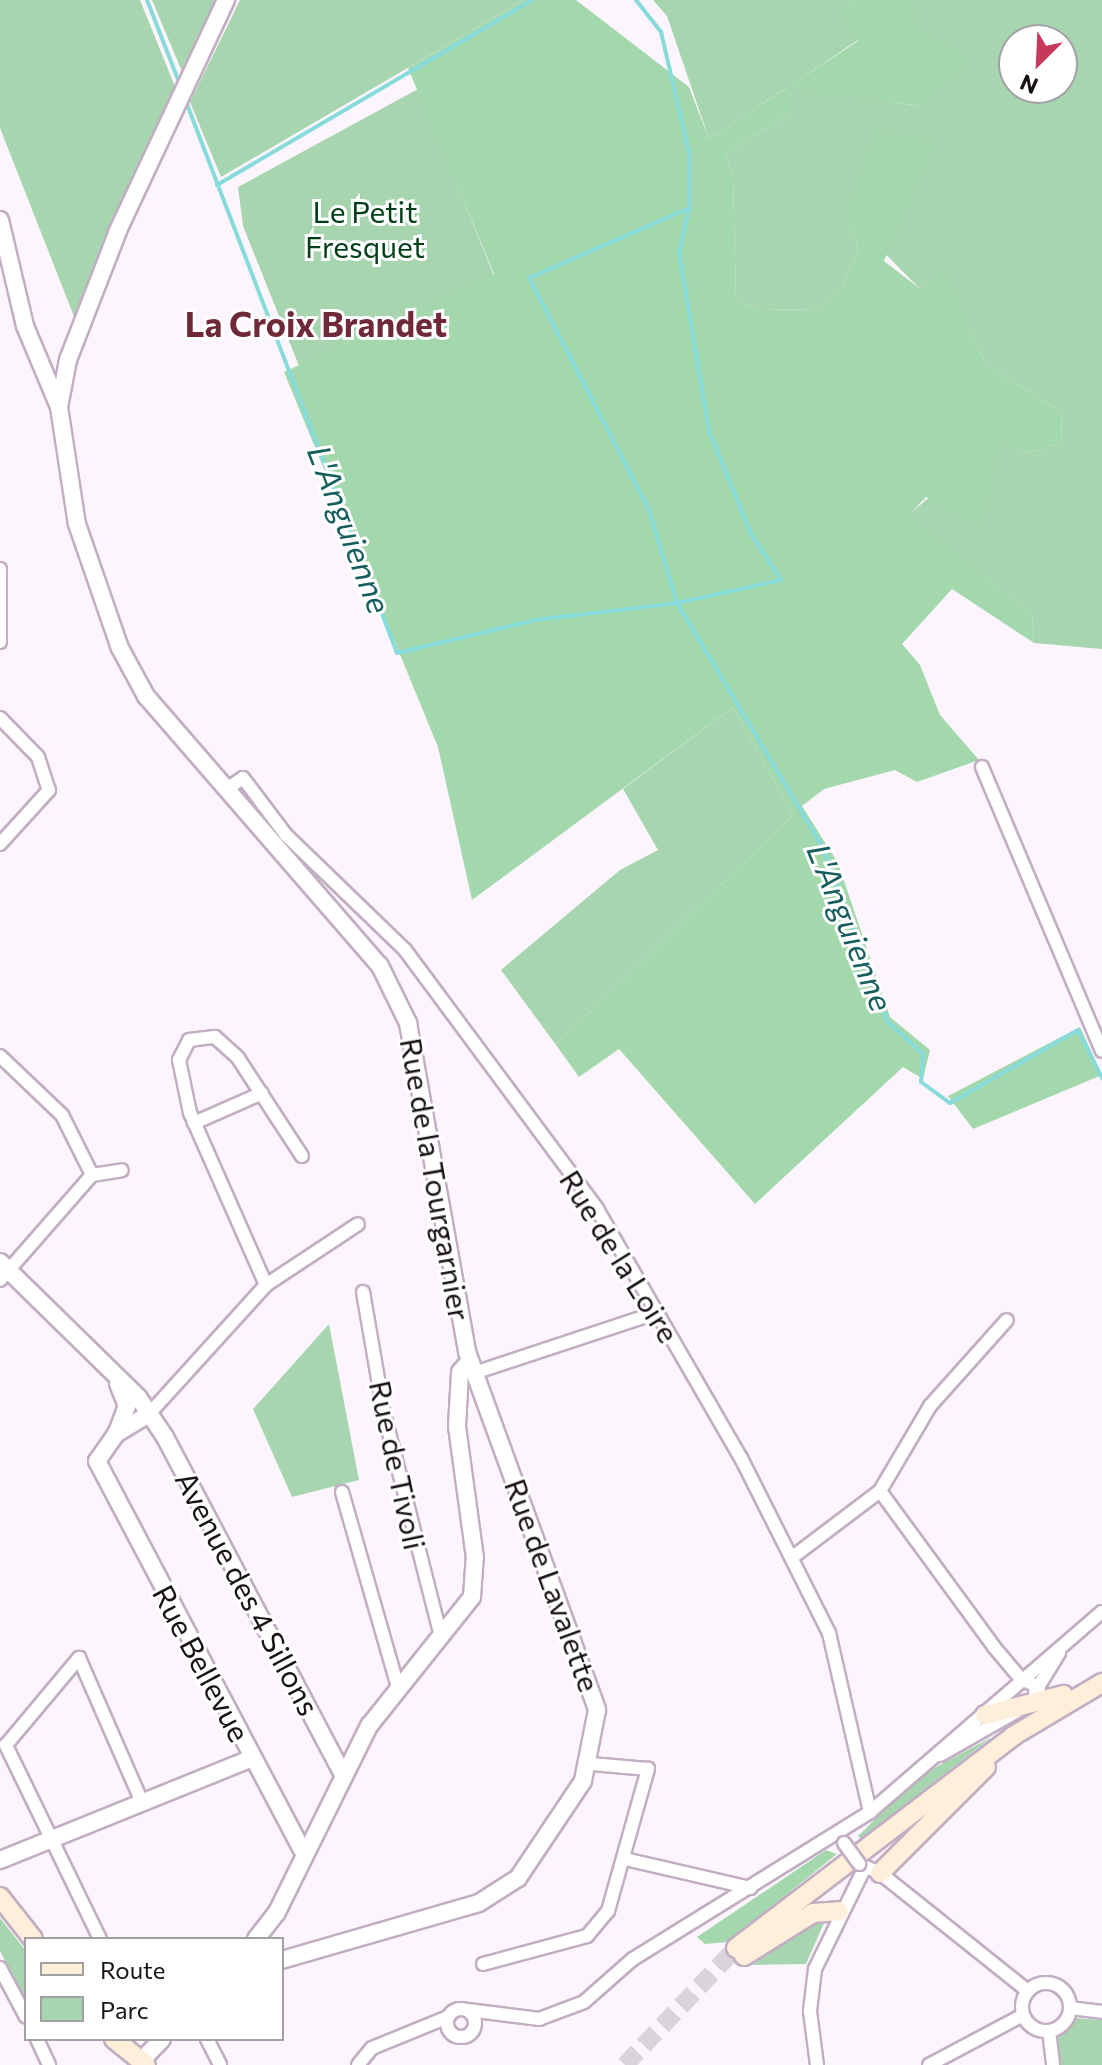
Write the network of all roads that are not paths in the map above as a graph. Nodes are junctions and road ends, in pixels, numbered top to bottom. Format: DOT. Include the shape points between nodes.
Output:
graph roads {
  1 [pos="226,0"];
  2 [pos="0,220"];
  3 [pos="59,407"];
  4 [pos="0,569"];
  5 [pos="0,642"];
  6 [pos="0,718"];
  7 [pos="982,767"];
  8 [pos="252,790"];
  9 [pos="232,795"];
  10 [pos="0,844"];
  11 [pos="1102,1051"];
  12 [pos="0,1056"];
  13 [pos="262,1093"];
  14 [pos="194,1123"];
  15 [pos="302,1156"];
  16 [pos="122,1170"];
  17 [pos="92,1175"];
  18 [pos="358,1224"];
  19 [pos="3,1271"];
  20 [pos="266,1285"];
  21 [pos="363,1292"];
  22 [pos="658,1312"];
  23 [pos="1007,1320"];
  24 [pos="108,1367"];
  25 [pos="472,1367"];
  26 [pos="149,1414"];
  27 [pos="116,1434"];
  28 [pos="880,1491"];
  29 [pos="342,1492"];
  30 [pos="794,1556"];
  31 [pos="1102,1612"];
  32 [pos="441,1636"];
  33 [pos="1062,1646"];
  34 [pos="1102,1677"];
  35 [pos="1021,1679"];
  36 [pos="1102,1686"];
  37 [pos="398,1687"];
  38 [pos="1039,1687"];
  39 [pos="1024,1707"];
  40 [pos="985,1715"];
  41 [pos="252,1758"];
  42 [pos="927,1761"];
  43 [pos="591,1764"];
  44 [pos="343,1774"];
  45 [pos="892,1791"];
  46 [pos="867,1798"];
  47 [pos="142,1802"];
  48 [pos="870,1812"];
  49 [pos="842,1836"];
  50 [pos="50,1839"];
  51 [pos="302,1850"];
  52 [pos="625,1859"];
  53 [pos="0,1860"];
  54 [pos="868,1869"];
  55 [pos="751,1888"];
  56 [pos="0,1897"];
  57 [pos="839,1911"];
  58 [pos="31,1937"];
  59 [pos="99,1937"];
  60 [pos="258,1937"];
  61 [pos="284,1959"];
  62 [pos="483,1964"];
  63 [pos="0,1968"];
  64 [pos="1028,1991"];
  65 [pos="1070,2008"];
  66 [pos="468,2010"];
  67 [pos="1102,2012"];
  68 [pos="24,2013"];
  69 [pos="1023,2015"];
  70 [pos="503,2016"];
  71 [pos="448,2017"];
  72 [pos="475,2026"];
  73 [pos="1049,2031"];
  74 [pos="411,2032"];
  75 [pos="451,2033"];
  76 [pos="38,2041"];
  77 [pos="116,2041"];
  78 [pos="157,2041"];
  79 [pos="208,2041"];
  80 [pos="142,2064"];
  81 [pos="49,2065"];
  82 [pos="220,2065"];
  83 [pos="358,2065"];
  84 [pos="817,2065"];
  85 [pos="929,2065"];
  86 [pos="1053,2065"];
  1 -- 3 [label="street" via="118,231 68,360"];
  2 -- 3 [label="street" via="25,326"];
  3 -- 9 [label="street, Rue de la Tourgarnier" via="77,524 120,648 146,696"];
  4 -- 5 [label="street"];
  6 -- 10 [label="street" via="49,780 45,800"];
  7 -- 11 [label="street"];
  8 -- 9 [label="street"];
  8 -- 9 [label="street, Rue de la Loire" via="243,778"];
  8 -- 22 [label="street, Rue de la Loire" via="405,950 597,1209"];
  9 -- 25 [label="street, Rue de la Tourgarnier" via="380,966 408,1023"];
  12 -- 17 [label="street" via="62,1115"];
  13 -- 14 [label="street"];
  13 -- 14 [label="street" via="215,1037 197,1036 179,1060"];
  13 -- 15 [label="street"];
  14 -- 20 [label="street"];
  16 -- 17 [label="street"];
  17 -- 19 [label="street"];
  18 -- 20 [label="street"];
  19 -- 24 [label="street"];
  20 -- 26 [label="street"];
  21 -- 32 [label="street, Rue de Tivoli" via="384,1413"];
  22 -- 25 [label="street"];
  22 -- 30 [label="street, Rue de la Loire"];
  23 -- 28 [label="street" via="930,1406"];
  24 -- 26 [label="street, Avenue des 4 Sillons"];
  24 -- 27 [label="street" via="127,1402"];
  25 -- 32 [label="street, Rue de la Tourgarnier" via="460,1372 457,1426 477,1582"];
  25 -- 43 [label="street, Rue de Lavalette" via="594,1690"];
  26 -- 27 [label="street"];
  26 -- 44 [label="street, Avenue des 4 Sillons"];
  27 -- 41 [label="street, Rue Bellevue" via="98,1453 103,1476"];
  28 -- 30 [label="street"];
  28 -- 35 [label="street"];
  29 -- 37 [label="street"];
  30 -- 46 [label="street, Rue de la Loire" via="829,1633"];
  31 -- 33 [label="street"];
  32 -- 37 [label="street, Rue de la Tourgarnier"];
  33 -- 35 [label="street"];
  33 -- 38 [label="street"];
  34 -- 39 [label="main road"];
  35 -- 38 [label="street"];
  35 -- 40 [label="street"];
  36 -- 54 [label="main road" via="992,1762"];
  36 -- 57 [label="main road" via="1013,1736 740,1952 813,1913"];
  37 -- 44 [label="street, Rue de la Tourgarnier"];
  38 -- 39 [label="street"];
  39 -- 40 [label="main road"];
  39 -- 42 [label="street"];
  40 -- 42 [label="street"];
  41 -- 47 [label="street"];
  41 -- 51 [label="street, Rue Bellevue"];
  42 -- 45 [label="street"];
  43 -- 52 [label="street" via="648,1769"];
  43 -- 61 [label="street, Rue de Lavalette" via="533,1860 499,1892"];
  44 -- 51 [label="street, Rue de la Tourgarnier"];
  45 -- 46 [label="street"];
  45 -- 48 [label="street"];
  46 -- 48 [label="street, Rue de la Loire"];
  46 -- 49 [label="street"];
  47 -- 50 [label="street"];
  47 -- 50 [label="street" via="79,1658 6,1745"];
  48 -- 49 [label="street"];
  49 -- 54 [label="street, bridge"];
  49 -- 55 [label="street"];
  50 -- 53 [label="street"];
  50 -- 59 [label="street"];
  51 -- 60 [label="street, Rue de la Tourgarnier" via="277,1912"];
  52 -- 55 [label="street"];
  52 -- 62 [label="street" via="608,1911 587,1936"];
  54 -- 57 [label="street"];
  54 -- 64 [label="street"];
  55 -- 70 [label="street" via="633,1959 584,2002 539,2019"];
  56 -- 58 [label="main road"];
  57 -- 84 [label="street" via="811,1985"];
  63 -- 68 [label="street"];
  64 -- 65 [label="street" via="1058,1987"];
  64 -- 69 [label="street"];
  65 -- 67 [label="street"];
  65 -- 73 [label="street"];
  66 -- 70 [label="street"];
  66 -- 71 [label="street"];
  66 -- 72 [label="street"];
  69 -- 73 [label="street"];
  69 -- 85 [label="street"];
  70 -- 72 [label="street"];
  71 -- 74 [label="street"];
  71 -- 75 [label="street"];
  72 -- 75 [label="street" via="464,2036"];
  73 -- 86 [label="street"];
  74 -- 75 [label="street"];
  74 -- 83 [label="street" via="372,2048"];
  76 -- 81 [label="street"];
  77 -- 80 [label="main road"];
  78 -- 80 [label="street"];
  79 -- 82 [label="street"];
}
